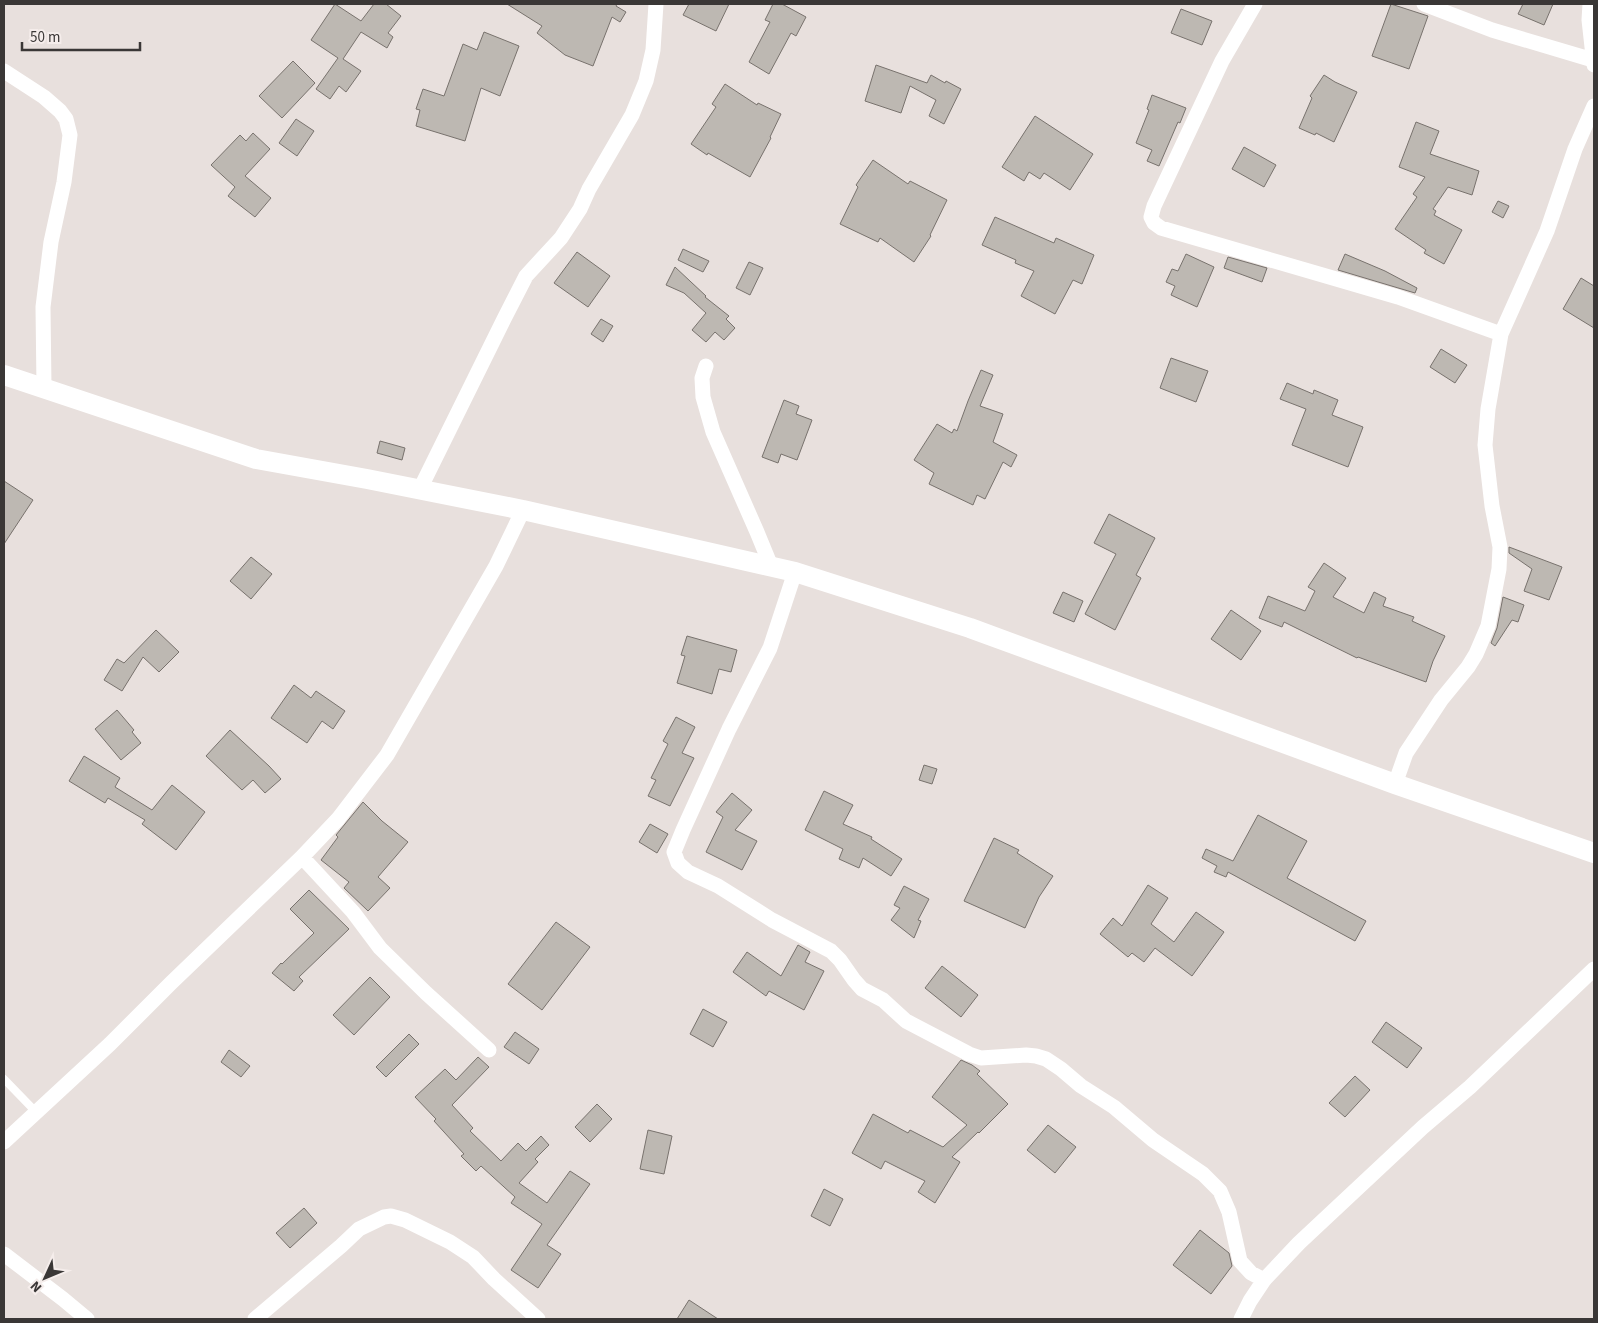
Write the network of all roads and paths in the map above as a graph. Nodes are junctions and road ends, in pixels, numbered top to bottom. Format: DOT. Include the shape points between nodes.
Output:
graph roads {
  1 [pos="656,4"];
  2 [pos="1256,4"];
  3 [pos="1424,4"];
  4 [pos="1590,4"];
  5 [pos="1594,63"];
  6 [pos="4,70"];
  7 [pos="1594,106"];
  8 [pos="1501,334"];
  9 [pos="706,366"];
  10 [pos="4,375"];
  11 [pos="44,388"];
  12 [pos="420,489"];
  13 [pos="523,510"];
  14 [pos="771,566"];
  15 [pos="795,572"];
  16 [pos="1394,784"];
  17 [pos="1594,853"];
  18 [pos="302,857"];
  19 [pos="1594,969"];
  20 [pos="489,1050"];
  21 [pos="4,1079"];
  22 [pos="36,1112"];
  23 [pos="4,1142"];
  24 [pos="4,1254"];
  25 [pos="1264,1280"];
  26 [pos="87,1319"];
  27 [pos="255,1319"];
  28 [pos="538,1319"];
  29 [pos="1241,1319"];
  1 -- 12 [label="street" via="653,50 646,81 632,116 561,238 526,276"];
  2 -- 8 [label="street" via="1222,61 1154,206 1151,217 1154,223 1161,228 1398,297"];
  3 -- 5 [label="street"];
  4 -- 5 [label="street"];
  6 -- 11 [label="street" via="54,105 66,119 70,135 43,307"];
  7 -- 8 [label="street" via="1575,149 1547,231"];
  8 -- 16 [label="street" via="1485,445 1500,547 1488,626 1468,667 1441,700 1406,753"];
  9 -- 14 [label="street" via="702,378 703,397 713,432"];
  10 -- 11 [label="street"];
  11 -- 12 [label="street" via="256,459"];
  12 -- 13 [label="street"];
  13 -- 14 [label="street"];
  13 -- 18 [label="street" via="496,566 387,755 338,819"];
  14 -- 15 [label="street"];
  15 -- 16 [label="street" via="970,628"];
  15 -- 25 [label="street" via="770,648 682,830 674,852 678,863 688,872 831,951 862,989 883,1000 906,1021 969,1054 982,1058 1036,1056 1061,1069 1213,1183 1229,1212 1240,1261"];
  16 -- 17 [label="street"];
  18 -- 20 [label="street" via="353,912 380,948"];
  18 -- 22 [label="street"];
  19 -- 25 [label="street" via="1299,1243"];
  21 -- 22 [label="lane"];
  22 -- 23 [label="street"];
  24 -- 26 [label="street"];
  25 -- 29 [label="street"];
  27 -- 28 [label="street" via="359,1229 391,1216 450,1242 472,1257"];
}
